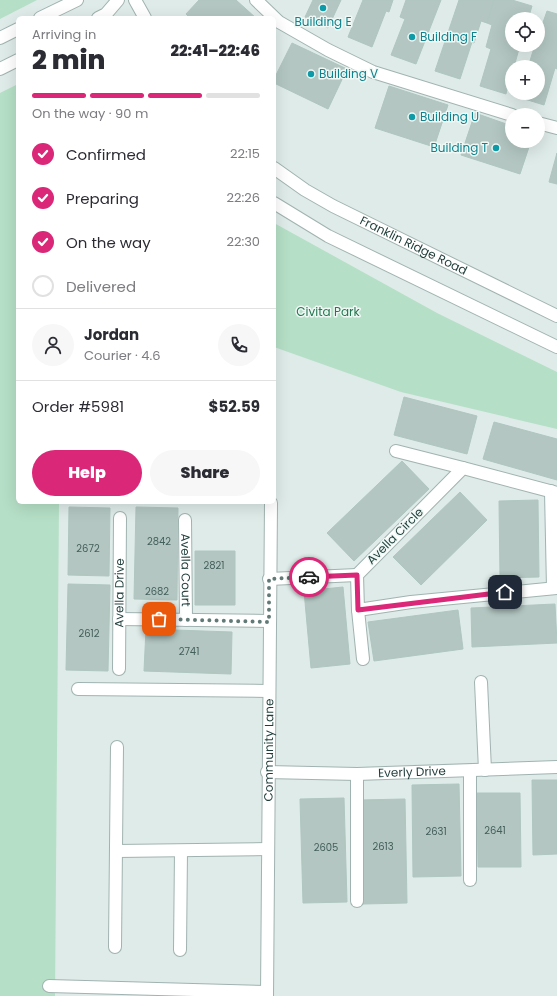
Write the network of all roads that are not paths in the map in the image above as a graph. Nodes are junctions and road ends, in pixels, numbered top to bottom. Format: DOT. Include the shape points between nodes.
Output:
graph roads {
  1 [pos="77,0"];
  2 [pos="118,0"];
  3 [pos="135,0"];
  4 [pos="256,0"];
  5 [pos="44,16"];
  6 [pos="105,16"];
  7 [pos="144,16"];
  8 [pos="273,16"];
  9 [pos="276,19"];
  10 [pos="16,30"];
  11 [pos="0,38"];
  12 [pos="16,61"];
  13 [pos="0,69"];
  14 [pos="505,113"];
  15 [pos="545,125"];
  16 [pos="557,128"];
  17 [pos="276,169"];
  18 [pos="276,204"];
  19 [pos="557,316"];
  20 [pos="557,347"];
  21 [pos="396,451"];
  22 [pos="463,468"];
  23 [pos="554,492"];
  24 [pos="270,504"];
  25 [pos="120,518"];
  26 [pos="185,520"];
  27 [pos="357,575"];
  28 [pos="269,579"];
  29 [pos="555,588"];
  30 [pos="358,610"];
  31 [pos="120,619"];
  32 [pos="186,620"];
  33 [pos="269,622"];
  34 [pos="363,659"];
  35 [pos="119,669"];
  36 [pos="481,682"];
  37 [pos="78,689"];
  38 [pos="268,691"];
  39 [pos="117,747"];
  40 [pos="557,767"];
  41 [pos="485,770"];
  42 [pos="470,771"];
  43 [pos="268,772"];
  44 [pos="356,774"];
  45 [pos="268,849"];
  46 [pos="117,851"];
  47 [pos="181,851"];
  48 [pos="470,880"];
  49 [pos="357,901"];
  50 [pos="115,947"];
  51 [pos="180,950"];
  52 [pos="49,986"];
  53 [pos="267,994"];
  1 -- 5 [label="street"];
  2 -- 6 [label="street"];
  3 -- 7 [label="street"];
  4 -- 8 [label="street"];
  9 -- 14 [label="street" via="328,50 373,72"];
  10 -- 11 [label="street"];
  12 -- 13 [label="street"];
  15 -- 16 [label="street"];
  17 -- 19 [label="street, Franklin Ridge Road" via="333,206"];
  18 -- 20 [label="street" via="328,236"];
  21 -- 22 [label="street"];
  22 -- 23 [label="street"];
  22 -- 27 [label="street, Avella Circle"];
  23 -- 29 [label="street"];
  24 -- 28 [label="street, Community Lane"];
  25 -- 31 [label="street, Avella Drive"];
  26 -- 32 [label="street, Avella Court"];
  27 -- 28 [label="street"];
  27 -- 30 [label="street, Avella Circle"];
  28 -- 33 [label="street, Community Lane"];
  29 -- 30 [label="street" via="411,602"];
  30 -- 34 [label="street, Avella Circle"];
  31 -- 32 [label="street"];
  31 -- 35 [label="street, Avella Drive"];
  32 -- 33 [label="street"];
  33 -- 38 [label="street, Community Lane"];
  36 -- 41 [label="street"];
  37 -- 38 [label="street"];
  38 -- 43 [label="street, Community Lane"];
  39 -- 46 [label="street"];
  40 -- 41 [label="street, Everly Drive"];
  41 -- 42 [label="street, Everly Drive"];
  42 -- 44 [label="street, Everly Drive"];
  42 -- 48 [label="street"];
  43 -- 44 [label="street, Everly Drive"];
  43 -- 45 [label="street, Community Lane"];
  44 -- 49 [label="street"];
  45 -- 47 [label="street"];
  45 -- 53 [label="street, Community Lane"];
  46 -- 47 [label="street"];
  46 -- 50 [label="street"];
  47 -- 51 [label="street"];
  52 -- 53 [label="street"];
}
